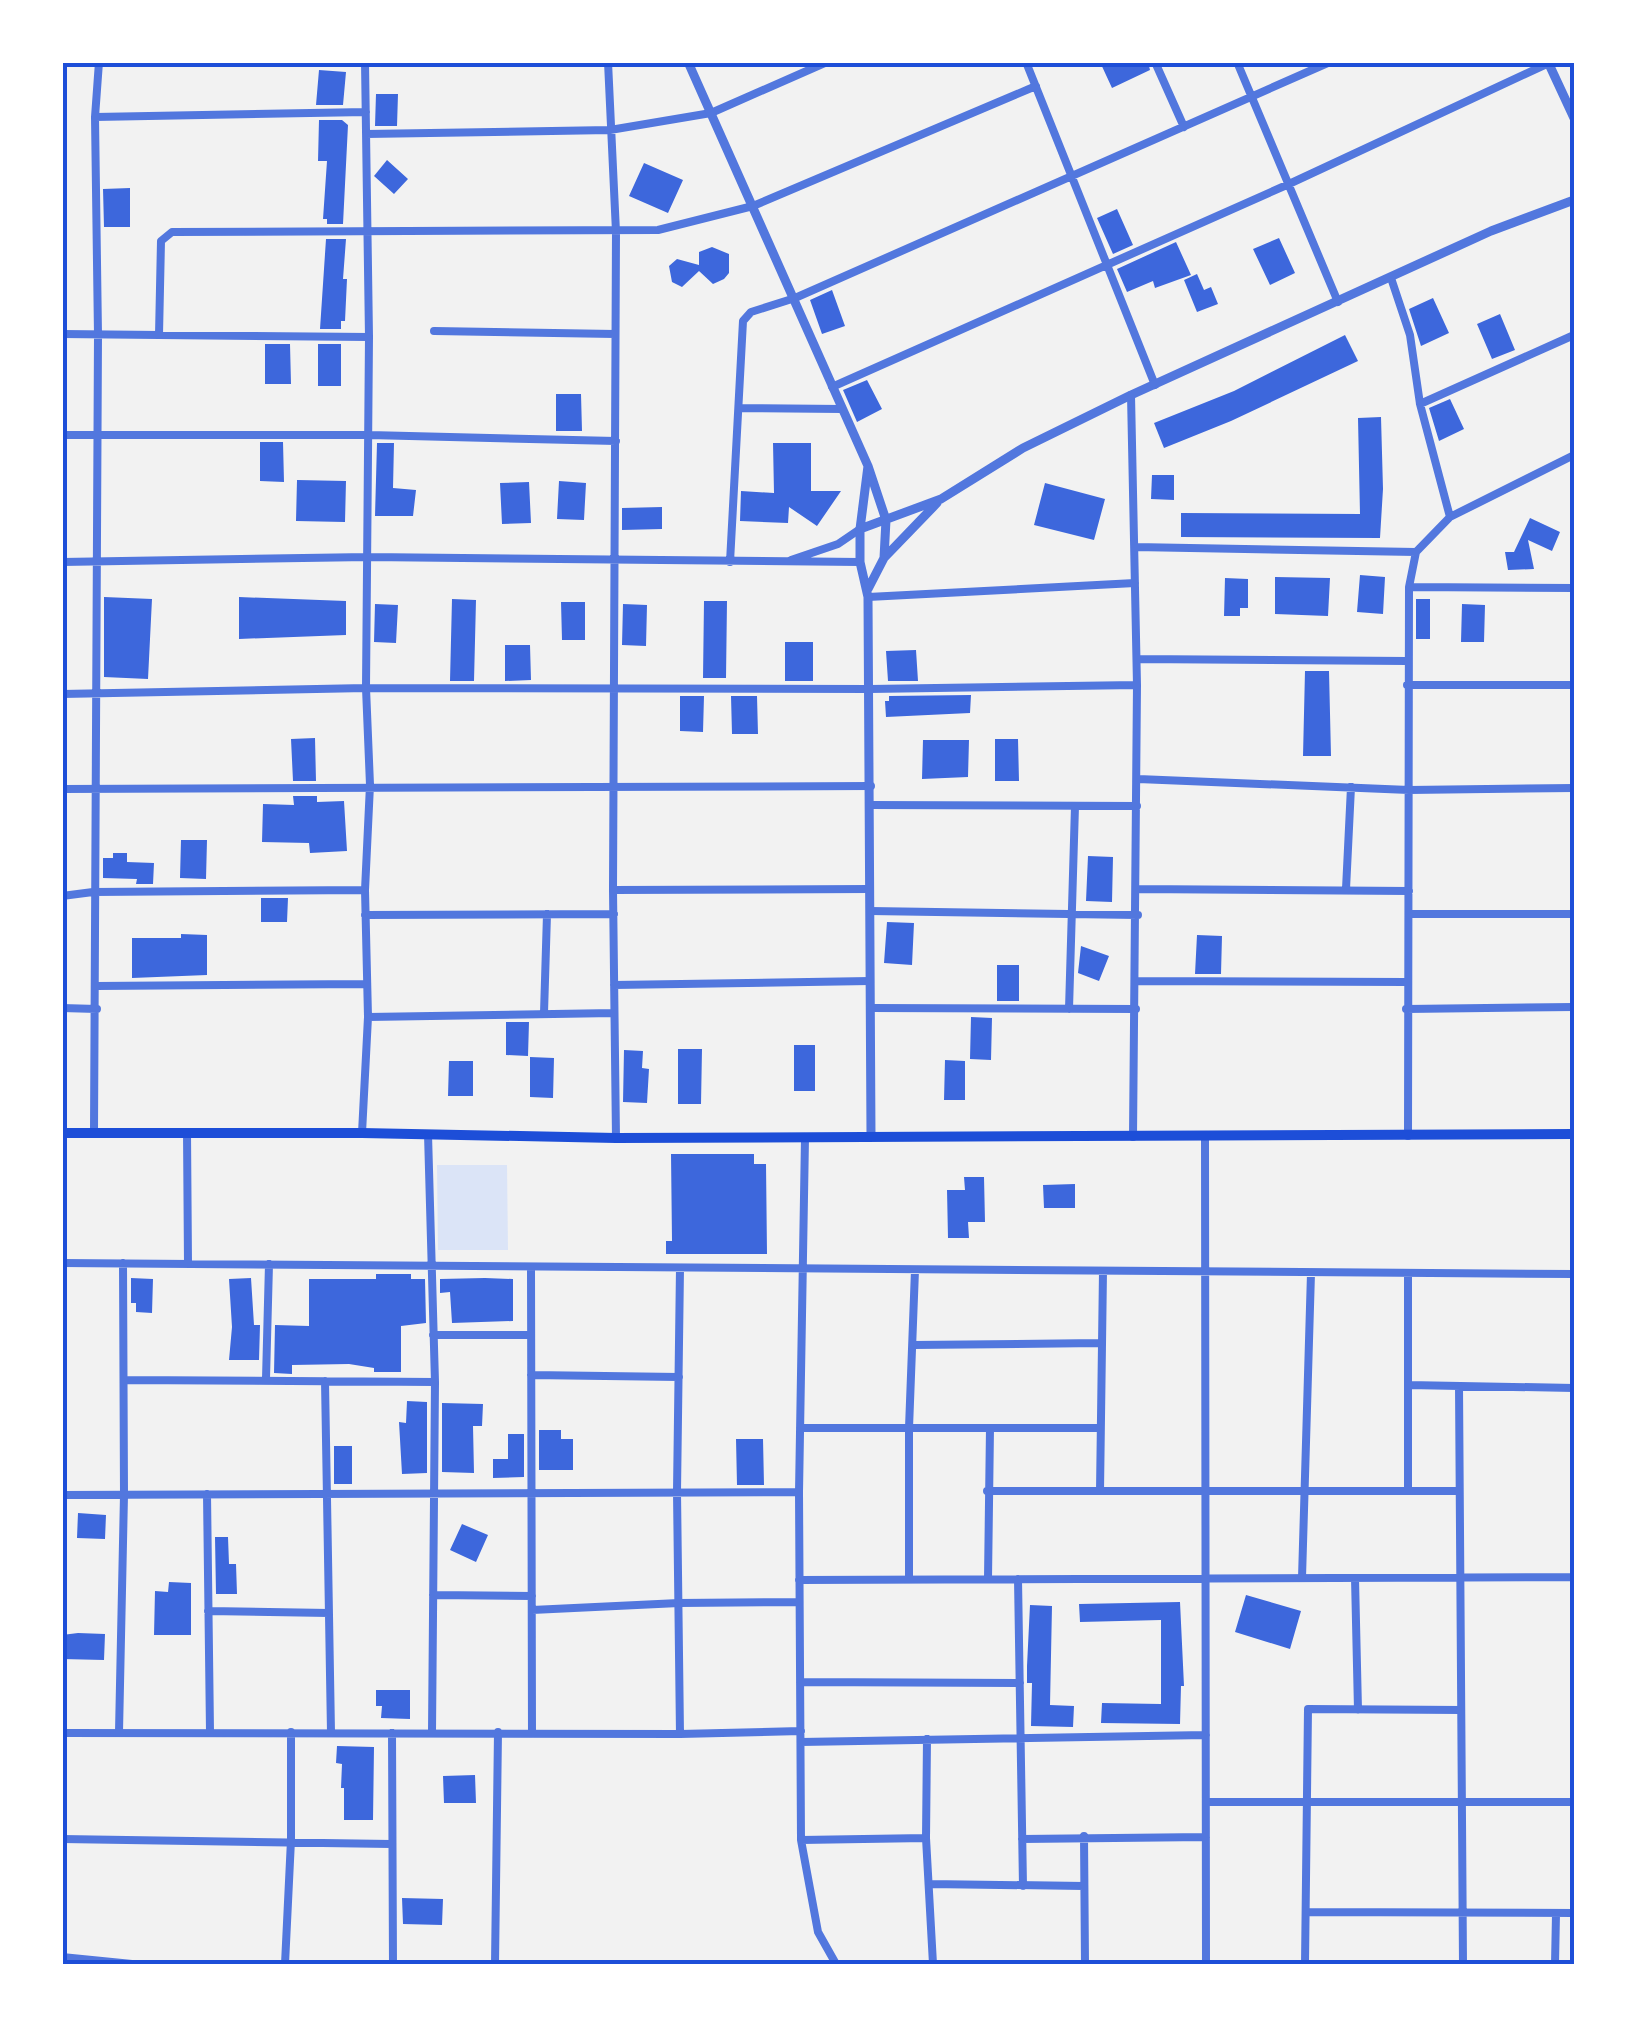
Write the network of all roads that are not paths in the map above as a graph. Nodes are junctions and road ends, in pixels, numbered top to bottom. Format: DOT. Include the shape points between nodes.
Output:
graph roads {
  1 [pos="98,62"];
  2 [pos="366,62"];
  3 [pos="608,62"];
  4 [pos="688,62"];
  5 [pos="827,62"];
  6 [pos="1026,62"];
  7 [pos="1155,62"];
  8 [pos="1238,62"];
  9 [pos="1330,62"];
  10 [pos="1550,63"];
  11 [pos="1036,86"];
  12 [pos="1253,97"];
  13 [pos="366,112"];
  14 [pos="710,113"];
  15 [pos="95,117"];
  16 [pos="1574,118"];
  17 [pos="1184,128"];
  18 [pos="610,130"];
  19 [pos="366,134"];
  20 [pos="1072,177"];
  21 [pos="1289,184"];
  22 [pos="1574,200"];
  23 [pos="753,206"];
  24 [pos="369,232"];
  25 [pos="616,232"];
  26 [pos="1108,264"];
  27 [pos="1391,278"];
  28 [pos="794,298"];
  29 [pos="1338,302"];
  30 [pos="434,331"];
  31 [pos="62,334"];
  32 [pos="98,334"];
  33 [pos="616,334"];
  34 [pos="159,335"];
  35 [pos="1574,335"];
  36 [pos="370,337"];
  37 [pos="1155,384"];
  38 [pos="832,387"];
  39 [pos="1130,396"];
  40 [pos="1420,404"];
  41 [pos="740,408"];
  42 [pos="842,409"];
  43 [pos="97,434"];
  44 [pos="369,434"];
  45 [pos="62,435"];
  46 [pos="616,440"];
  47 [pos="1574,455"];
  48 [pos="868,466"];
  49 [pos="941,498"];
  50 [pos="1450,517"];
  51 [pos="886,520"];
  52 [pos="860,528"];
  53 [pos="1135,547"];
  54 [pos="1416,552"];
  55 [pos="368,558"];
  56 [pos="614,558"];
  57 [pos="884,558"];
  58 [pos="786,561"];
  59 [pos="62,562"];
  60 [pos="97,562"];
  61 [pos="730,562"];
  62 [pos="860,562"];
  63 [pos="1136,583"];
  64 [pos="1409,588"];
  65 [pos="1574,588"];
  66 [pos="868,593"];
  67 [pos="1137,659"];
  68 [pos="1407,661"];
  69 [pos="1137,685"];
  70 [pos="1406,685"];
  71 [pos="1574,685"];
  72 [pos="366,688"];
  73 [pos="614,688"];
  74 [pos="870,689"];
  75 [pos="62,694"];
  76 [pos="95,696"];
  77 [pos="1138,780"];
  78 [pos="370,786"];
  79 [pos="871,786"];
  80 [pos="1351,788"];
  81 [pos="1574,788"];
  82 [pos="62,789"];
  83 [pos="94,789"];
  84 [pos="615,789"];
  85 [pos="1409,790"];
  86 [pos="870,806"];
  87 [pos="1075,806"];
  88 [pos="1137,806"];
  89 [pos="1136,888"];
  90 [pos="1346,888"];
  91 [pos="870,889"];
  92 [pos="364,890"];
  93 [pos="613,890"];
  94 [pos="1409,891"];
  95 [pos="93,892"];
  96 [pos="62,896"];
  97 [pos="870,912"];
  98 [pos="366,914"];
  99 [pos="547,914"];
  100 [pos="614,914"];
  101 [pos="1074,914"];
  102 [pos="1138,914"];
  103 [pos="1409,914"];
  104 [pos="1574,914"];
  105 [pos="870,981"];
  106 [pos="1137,981"];
  107 [pos="1406,982"];
  108 [pos="366,984"];
  109 [pos="96,986"];
  110 [pos="614,986"];
  111 [pos="1574,1007"];
  112 [pos="62,1008"];
  113 [pos="870,1008"];
  114 [pos="97,1009"];
  115 [pos="1069,1009"];
  116 [pos="1406,1009"];
  117 [pos="1136,1010"];
  118 [pos="544,1013"];
  119 [pos="614,1013"];
  120 [pos="368,1016"];
  121 [pos="94,1132"];
  122 [pos="186,1132"];
  123 [pos="62,1133"];
  124 [pos="362,1133"];
  125 [pos="428,1134"];
  126 [pos="1574,1134"];
  127 [pos="871,1136"];
  128 [pos="1134,1136"];
  129 [pos="1408,1136"];
  130 [pos="1205,1137"];
  131 [pos="616,1138"];
  132 [pos="804,1138"];
  133 [pos="62,1263"];
  134 [pos="123,1263"];
  135 [pos="188,1264"];
  136 [pos="269,1264"];
  137 [pos="432,1266"];
  138 [pos="530,1266"];
  139 [pos="680,1268"];
  140 [pos="802,1268"];
  141 [pos="915,1270"];
  142 [pos="1102,1271"];
  143 [pos="1205,1272"];
  144 [pos="1311,1272"];
  145 [pos="1408,1273"];
  146 [pos="1574,1274"];
  147 [pos="433,1335"];
  148 [pos="530,1335"];
  149 [pos="1100,1343"];
  150 [pos="913,1344"];
  151 [pos="531,1375"];
  152 [pos="679,1377"];
  153 [pos="266,1379"];
  154 [pos="124,1380"];
  155 [pos="325,1381"];
  156 [pos="435,1382"];
  157 [pos="1408,1386"];
  158 [pos="1458,1386"];
  159 [pos="1574,1388"];
  160 [pos="800,1428"];
  161 [pos="909,1428"];
  162 [pos="990,1428"];
  163 [pos="1100,1428"];
  164 [pos="988,1490"];
  165 [pos="1100,1491"];
  166 [pos="1206,1491"];
  167 [pos="1304,1491"];
  168 [pos="1408,1491"];
  169 [pos="1460,1491"];
  170 [pos="678,1492"];
  171 [pos="800,1492"];
  172 [pos="434,1493"];
  173 [pos="531,1493"];
  174 [pos="207,1494"];
  175 [pos="326,1494"];
  176 [pos="62,1495"];
  177 [pos="124,1495"];
  178 [pos="1460,1577"];
  179 [pos="1574,1577"];
  180 [pos="1206,1578"];
  181 [pos="1302,1578"];
  182 [pos="1355,1578"];
  183 [pos="908,1579"];
  184 [pos="988,1579"];
  185 [pos="1018,1579"];
  186 [pos="799,1580"];
  187 [pos="433,1595"];
  188 [pos="532,1596"];
  189 [pos="679,1602"];
  190 [pos="799,1602"];
  191 [pos="532,1610"];
  192 [pos="208,1611"];
  193 [pos="329,1613"];
  194 [pos="1574,1646"];
  195 [pos="800,1682"];
  196 [pos="1020,1683"];
  197 [pos="1358,1710"];
  198 [pos="1461,1710"];
  199 [pos="210,1731"];
  200 [pos="801,1731"];
  201 [pos="118,1732"];
  202 [pos="291,1732"];
  203 [pos="331,1732"];
  204 [pos="498,1732"];
  205 [pos="62,1733"];
  206 [pos="432,1733"];
  207 [pos="532,1733"];
  208 [pos="392,1734"];
  209 [pos="680,1734"];
  210 [pos="1206,1735"];
  211 [pos="1021,1738"];
  212 [pos="927,1739"];
  213 [pos="801,1742"];
  214 [pos="1574,1743"];
  215 [pos="1206,1802"];
  216 [pos="1308,1802"];
  217 [pos="1462,1802"];
  218 [pos="1574,1802"];
  219 [pos="1084,1836"];
  220 [pos="1206,1837"];
  221 [pos="926,1838"];
  222 [pos="62,1839"];
  223 [pos="1022,1839"];
  224 [pos="291,1840"];
  225 [pos="801,1840"];
  226 [pos="391,1844"];
  227 [pos="929,1884"];
  228 [pos="1023,1886"];
  229 [pos="1084,1886"];
  230 [pos="1307,1912"];
  231 [pos="1462,1914"];
  232 [pos="1556,1914"];
  233 [pos="1574,1914"];
  234 [pos="62,1957"];
  235 [pos="132,1964"];
  236 [pos="285,1964"];
  237 [pos="393,1964"];
  238 [pos="495,1964"];
  239 [pos="836,1964"];
  240 [pos="933,1964"];
  241 [pos="1085,1964"];
  242 [pos="1206,1964"];
  243 [pos="1304,1964"];
  244 [pos="1463,1964"];
  245 [pos="1555,1964"];
  1 -- 15 [label="street"];
  2 -- 13 [label="street"];
  3 -- 18 [label="street"];
  4 -- 14 [label="street"];
  5 -- 14 [label="street"];
  6 -- 11 [label="street"];
  7 -- 17 [label="street"];
  8 -- 12 [label="street"];
  9 -- 12 [label="street"];
  10 -- 16 [label="street"];
  10 -- 21 [label="street"];
  11 -- 20 [label="street"];
  11 -- 23 [label="street"];
  12 -- 17 [label="street"];
  12 -- 21 [label="street"];
  13 -- 15 [label="street"];
  13 -- 19 [label="street"];
  14 -- 18 [label="street"];
  14 -- 23 [label="street"];
  15 -- 32 [label="street"];
  17 -- 20 [label="street"];
  18 -- 19 [label="street"];
  18 -- 25 [label="street"];
  19 -- 24 [label="street"];
  20 -- 26 [label="street"];
  20 -- 28 [label="street"];
  21 -- 26 [label="street"];
  21 -- 29 [label="street"];
  22 -- 27 [label="street"];
  23 -- 25 [label="street" via="689,224"];
  23 -- 28 [label="street"];
  24 -- 25 [label="street"];
  24 -- 34 [label="street" via="167,234 161,241"];
  24 -- 36 [label="street"];
  25 -- 33 [label="street"];
  26 -- 37 [label="street"];
  26 -- 38 [label="street"];
  27 -- 29 [label="street"];
  27 -- 40 [label="street" via="1410,335"];
  28 -- 38 [label="street"];
  28 -- 41 [label="street" via="743,321"];
  29 -- 37 [label="street"];
  30 -- 33 [label="street"];
  31 -- 32 [label="street"];
  32 -- 34 [label="street"];
  32 -- 43 [label="street"];
  33 -- 46 [label="street"];
  34 -- 36 [label="street"];
  35 -- 40 [label="street"];
  36 -- 44 [label="street"];
  37 -- 39 [label="street"];
  38 -- 42 [label="street"];
  39 -- 49 [label="street"];
  39 -- 53 [label="street"];
  40 -- 50 [label="street"];
  41 -- 42 [label="street"];
  41 -- 61 [label="street"];
  42 -- 48 [label="street"];
  43 -- 44 [label="street"];
  43 -- 45 [label="street"];
  43 -- 60 [label="street"];
  44 -- 46 [label="street"];
  44 -- 55 [label="street"];
  46 -- 56 [label="street"];
  47 -- 50 [label="street"];
  48 -- 51 [label="street"];
  48 -- 52 [label="street"];
  49 -- 51 [label="street"];
  49 -- 57 [label="street"];
  50 -- 54 [label="street"];
  51 -- 52 [label="street"];
  51 -- 57 [label="street"];
  52 -- 58 [label="street" via="838,544"];
  52 -- 62 [label="street"];
  53 -- 54 [label="street"];
  53 -- 63 [label="street"];
  54 -- 64 [label="street"];
  55 -- 56 [label="street"];
  55 -- 60 [label="street"];
  55 -- 72 [label="street"];
  56 -- 61 [label="street"];
  56 -- 73 [label="street"];
  57 -- 62 [label="street"];
  57 -- 66 [label="street"];
  58 -- 61 [label="street"];
  58 -- 62 [label="street"];
  59 -- 60 [label="street"];
  60 -- 76 [label="street"];
  62 -- 66 [label="street"];
  63 -- 66 [label="street"];
  63 -- 67 [label="street"];
  64 -- 65 [label="street"];
  64 -- 68 [label="street"];
  66 -- 74 [label="street"];
  67 -- 68 [label="street"];
  67 -- 69 [label="street"];
  68 -- 70 [label="street"];
  69 -- 74 [label="street"];
  69 -- 77 [label="street"];
  70 -- 71 [label="street"];
  70 -- 85 [label="street"];
  72 -- 73 [label="street"];
  72 -- 76 [label="street"];
  72 -- 78 [label="street"];
  73 -- 74 [label="street"];
  73 -- 84 [label="street"];
  74 -- 79 [label="street"];
  75 -- 76 [label="street"];
  76 -- 83 [label="street"];
  77 -- 80 [label="street"];
  77 -- 88 [label="street"];
  78 -- 83 [label="street"];
  78 -- 84 [label="street"];
  78 -- 92 [label="street"];
  79 -- 84 [label="street"];
  79 -- 86 [label="street"];
  80 -- 85 [label="street"];
  80 -- 90 [label="street"];
  81 -- 85 [label="street"];
  82 -- 83 [label="street"];
  83 -- 95 [label="street"];
  84 -- 93 [label="street"];
  85 -- 94 [label="street"];
  86 -- 87 [label="street"];
  86 -- 91 [label="street"];
  87 -- 88 [label="street"];
  87 -- 101 [label="street"];
  88 -- 89 [label="street"];
  89 -- 90 [label="street"];
  89 -- 102 [label="street"];
  90 -- 94 [label="street"];
  91 -- 93 [label="street"];
  91 -- 97 [label="street"];
  92 -- 95 [label="street"];
  92 -- 98 [label="street"];
  93 -- 100 [label="street"];
  94 -- 103 [label="street"];
  95 -- 96 [label="street"];
  95 -- 109 [label="street"];
  97 -- 101 [label="street"];
  97 -- 105 [label="street"];
  98 -- 99 [label="street"];
  98 -- 108 [label="street"];
  99 -- 100 [label="street"];
  99 -- 118 [label="street"];
  100 -- 110 [label="street"];
  101 -- 102 [label="street"];
  101 -- 115 [label="street"];
  102 -- 106 [label="street"];
  103 -- 104 [label="street"];
  103 -- 107 [label="street"];
  105 -- 110 [label="street"];
  105 -- 113 [label="street"];
  106 -- 107 [label="street"];
  106 -- 117 [label="street"];
  107 -- 116 [label="street"];
  108 -- 109 [label="street"];
  108 -- 120 [label="street"];
  109 -- 114 [label="street"];
  110 -- 119 [label="street"];
  111 -- 116 [label="street"];
  112 -- 114 [label="street"];
  113 -- 115 [label="street"];
  113 -- 127 [label="street"];
  114 -- 121 [label="street"];
  115 -- 117 [label="street"];
  116 -- 129 [label="street"];
  117 -- 128 [label="street"];
  118 -- 119 [label="street"];
  118 -- 120 [label="street"];
  119 -- 131 [label="street"];
  120 -- 124 [label="street"];
  121 -- 122 [label="main road"];
  121 -- 123 [label="main road"];
  122 -- 124 [label="main road"];
  122 -- 135 [label="street"];
  124 -- 125 [label="main road"];
  125 -- 131 [label="main road"];
  125 -- 137 [label="street"];
  126 -- 129 [label="main road"];
  127 -- 128 [label="main road"];
  127 -- 132 [label="main road"];
  128 -- 130 [label="main road"];
  129 -- 130 [label="main road"];
  130 -- 143 [label="street"];
  131 -- 132 [label="main road"];
  132 -- 140 [label="street"];
  133 -- 134 [label="street"];
  134 -- 135 [label="street"];
  134 -- 154 [label="street"];
  135 -- 136 [label="street"];
  136 -- 137 [label="street"];
  136 -- 153 [label="street"];
  137 -- 138 [label="street"];
  137 -- 147 [label="street"];
  138 -- 139 [label="street"];
  138 -- 148 [label="street"];
  139 -- 140 [label="street"];
  139 -- 152 [label="street"];
  140 -- 141 [label="street"];
  140 -- 160 [label="street"];
  141 -- 142 [label="street"];
  141 -- 150 [label="street"];
  142 -- 143 [label="street"];
  142 -- 149 [label="street"];
  143 -- 144 [label="street"];
  143 -- 166 [label="street"];
  144 -- 145 [label="street"];
  144 -- 167 [label="street"];
  145 -- 146 [label="street"];
  145 -- 157 [label="street"];
  146 -- 159 [label="street"];
  147 -- 148 [label="street"];
  147 -- 156 [label="street"];
  148 -- 151 [label="street"];
  149 -- 150 [label="street"];
  149 -- 163 [label="street"];
  150 -- 161 [label="street"];
  151 -- 152 [label="street"];
  151 -- 173 [label="street"];
  152 -- 170 [label="street"];
  153 -- 154 [label="street"];
  153 -- 155 [label="street"];
  154 -- 177 [label="street"];
  155 -- 156 [label="street"];
  155 -- 175 [label="street"];
  156 -- 172 [label="street"];
  157 -- 158 [label="street"];
  157 -- 168 [label="street"];
  158 -- 159 [label="street"];
  158 -- 169 [label="street"];
  159 -- 179 [label="street"];
  160 -- 161 [label="street"];
  160 -- 171 [label="street"];
  161 -- 162 [label="street"];
  161 -- 183 [label="street"];
  162 -- 163 [label="street"];
  162 -- 164 [label="street"];
  163 -- 165 [label="street"];
  164 -- 165 [label="street"];
  164 -- 184 [label="street"];
  165 -- 166 [label="street"];
  166 -- 167 [label="street"];
  166 -- 180 [label="street"];
  167 -- 168 [label="street"];
  167 -- 181 [label="street"];
  168 -- 169 [label="street"];
  169 -- 178 [label="street"];
  170 -- 171 [label="street"];
  170 -- 173 [label="street"];
  170 -- 189 [label="street"];
  171 -- 186 [label="street"];
  172 -- 173 [label="street"];
  172 -- 175 [label="street"];
  172 -- 187 [label="street"];
  173 -- 188 [label="street"];
  174 -- 175 [label="street"];
  174 -- 177 [label="street"];
  174 -- 192 [label="street"];
  175 -- 193 [label="street"];
  176 -- 177 [label="street"];
  177 -- 201 [label="street"];
  178 -- 179 [label="street"];
  178 -- 182 [label="street"];
  178 -- 198 [label="street"];
  179 -- 194 [label="street"];
  180 -- 181 [label="street"];
  180 -- 185 [label="street"];
  180 -- 210 [label="street"];
  181 -- 182 [label="street"];
  182 -- 197 [label="street"];
  183 -- 184 [label="street"];
  183 -- 186 [label="street"];
  184 -- 185 [label="street"];
  185 -- 196 [label="street"];
  186 -- 190 [label="street"];
  187 -- 188 [label="street"];
  187 -- 206 [label="street"];
  188 -- 191 [label="street"];
  189 -- 190 [label="street"];
  189 -- 191 [label="street"];
  189 -- 209 [label="street"];
  190 -- 195 [label="street"];
  191 -- 207 [label="street"];
  192 -- 193 [label="street"];
  192 -- 199 [label="street"];
  193 -- 203 [label="street"];
  194 -- 214 [label="street"];
  195 -- 196 [label="street"];
  195 -- 200 [label="street"];
  196 -- 211 [label="street"];
  197 -- 198 [label="street"];
  197 -- 216 [label="street" via="1308,1709"];
  198 -- 217 [label="street"];
  199 -- 201 [label="street"];
  199 -- 202 [label="street"];
  200 -- 209 [label="street"];
  200 -- 213 [label="street"];
  201 -- 205 [label="street"];
  202 -- 203 [label="street"];
  202 -- 224 [label="street"];
  203 -- 208 [label="street"];
  204 -- 206 [label="street"];
  204 -- 207 [label="street"];
  204 -- 238 [label="street"];
  206 -- 208 [label="street"];
  207 -- 209 [label="street"];
  208 -- 226 [label="street"];
  210 -- 211 [label="street"];
  210 -- 215 [label="street"];
  211 -- 212 [label="street"];
  211 -- 223 [label="street"];
  212 -- 213 [label="street"];
  212 -- 221 [label="street"];
  213 -- 225 [label="street"];
  214 -- 218 [label="street"];
  215 -- 216 [label="street"];
  215 -- 220 [label="street"];
  216 -- 217 [label="street"];
  216 -- 230 [label="street"];
  217 -- 218 [label="street"];
  217 -- 231 [label="street"];
  219 -- 220 [label="street"];
  219 -- 223 [label="street"];
  219 -- 229 [label="street"];
  220 -- 242 [label="street"];
  221 -- 225 [label="street"];
  221 -- 227 [label="street"];
  222 -- 224 [label="street"];
  223 -- 228 [label="street"];
  224 -- 226 [label="street"];
  224 -- 236 [label="street"];
  225 -- 239 [label="street" via="818,1932"];
  226 -- 237 [label="street"];
  227 -- 228 [label="street"];
  227 -- 240 [label="street"];
  228 -- 229 [label="street"];
  229 -- 241 [label="street"];
  230 -- 231 [label="street"];
  230 -- 243 [label="street"];
  231 -- 232 [label="street"];
  231 -- 244 [label="street"];
  232 -- 233 [label="street"];
  232 -- 245 [label="street"];
  234 -- 235 [label="street"];
}
